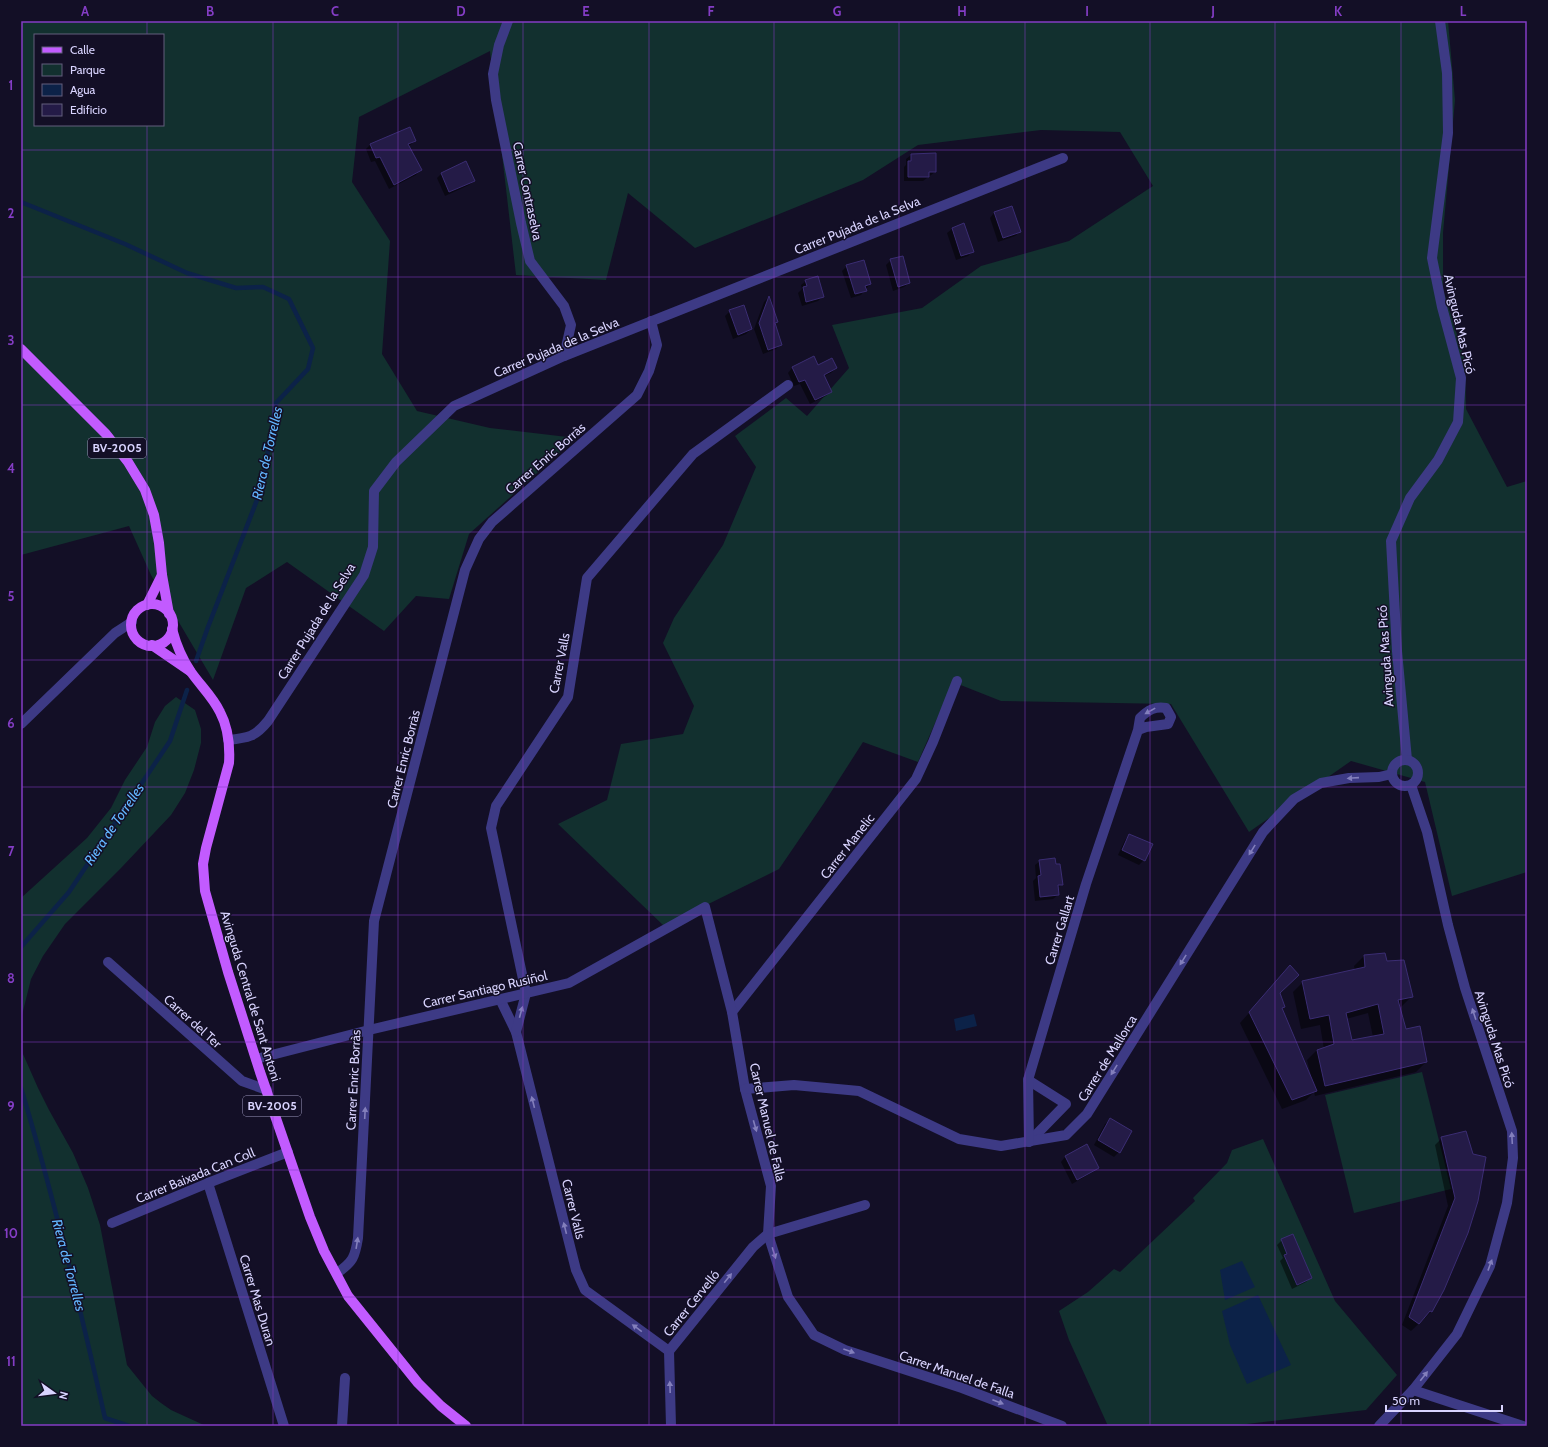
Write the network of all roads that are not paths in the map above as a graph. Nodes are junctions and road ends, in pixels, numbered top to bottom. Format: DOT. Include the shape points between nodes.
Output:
graph roads {
  1 [pos="508,21"];
  2 [pos="1440,21"];
  3 [pos="1063,158"];
  4 [pos="652,321"];
  5 [pos="21,349"];
  6 [pos="564,356"];
  7 [pos="788,385"];
  8 [pos="162,575"];
  9 [pos="147,605"];
  10 [pos="169,614"];
  11 [pos="132,622"];
  12 [pos="172,629"];
  13 [pos="152,645"];
  14 [pos="191,672"];
  15 [pos="957,681"];
  16 [pos="21,724"];
  17 [pos="1138,730"];
  18 [pos="228,740"];
  19 [pos="1407,760"];
  20 [pos="1392,774"];
  21 [pos="1411,785"];
  22 [pos="705,907"];
  23 [pos="108,962"];
  24 [pos="526,993"];
  25 [pos="500,1000"];
  26 [pos="732,1012"];
  27 [pos="369,1030"];
  28 [pos="516,1032"];
  29 [pos="256,1059"];
  30 [pos="1028,1080"];
  31 [pos="744,1089"];
  32 [pos="267,1090"];
  33 [pos="1029,1142"];
  34 [pos="288,1152"];
  35 [pos="208,1183"];
  36 [pos="865,1205"];
  37 [pos="112,1223"];
  38 [pos="768,1234"];
  39 [pos="336,1273"];
  40 [pos="669,1351"];
  41 [pos="345,1378"];
  42 [pos="1413,1390"];
  43 [pos="1388,1421"];
  44 [pos="284,1426"];
  45 [pos="342,1426"];
  46 [pos="466,1426"];
  47 [pos="671,1426"];
  48 [pos="1062,1426"];
  49 [pos="1379,1426"];
  50 [pos="1523,1426"];
  1 -- 6 [label="street, Carrer Contraselva" via="499,45 493,74 496,100 530,261 564,306 571,325"];
  2 -- 19 [label="street, Avinguda Mas Picó" via="1447,73 1448,133 1432,258 1442,308 1461,378 1458,422 1438,460 1410,498 1391,541 1397,651"];
  3 -- 4 [label="street, Carrer Pujada de la Selva"];
  4 -- 6 [label="street, Carrer Pujada de la Selva"];
  4 -- 27 [label="street, Carrer Enric Borràs" via="657,345 649,371 637,395 492,522 479,540 465,570 374,921"];
  5 -- 8 [label="main road, BV-2005" via="106,434 128,462 144,490 154,515"];
  6 -- 18 [label="street, Carrer Pujada de la Selva" via="454,406 396,462 374,491 373,547 364,575 259,732 248,737"];
  7 -- 24 [label="street, Carrer Valls" via="693,454 587,578 568,697 496,806 491,828"];
  8 -- 9 [label="main road"];
  8 -- 10 [label="main road, BV-2005"];
  9 -- 10 [label="main road" via="159,605"];
  9 -- 11 [label="main road" via="135,613"];
  10 -- 12 [label="main road, Avinguda Central de Sant Antoni / BV-2005"];
  11 -- 13 [label="main road, Avinguda Central de Sant Antoni / BV-2005" via="132,632 138,640"];
  11 -- 16 [label="street" via="115,632"];
  12 -- 13 [label="main road" via="165,641"];
  12 -- 14 [label="main road, Avinguda Central de Sant Antoni / BV-2005" via="175,642"];
  13 -- 14 [label="main road, Avinguda Central de Sant Antoni / BV-2005"];
  14 -- 18 [label="main road, Avinguda Central de Sant Antoni / BV-2005" via="210,694 220,712"];
  15 -- 26 [label="street, Carrer Manelic" via="916,779"];
  17 -- 30 [label="street, Carrer Gallart" via="1086,884"];
  18 -- 29 [label="main road, Avinguda Central de Sant Antoni / BV-2005" via="229,763 206,848 205,891"];
  19 -- 20 [label="street" via="1396,763"];
  19 -- 21 [label="street, Avinguda Mas Picó" via="1417,770 1416,780"];
  20 -- 21 [label="street" via="1394,781 1399,785"];
  20 -- 33 [label="street, Carrer de Mallorca, one-way" via="1320,783 1294,799 1263,832 1087,1114 1066,1135"];
  42 -- 21 [label="street, Avinguda Mas Picó, one-way" via="1457,1334 1490,1266 1507,1203 1513,1158 1512,1132 1466,988 1448,925 1427,832"];
  22 -- 24 [label="street, Carrer Santiago Rusiñol" via="569,983"];
  22 -- 26 [label="street, Carrer Manuel de Falla"];
  23 -- 32 [label="street, Carrer del Ter" via="242,1081"];
  24 -- 25 [label="street, Carrer Santiago Rusiñol"];
  28 -- 24 [label="street, Carrer Valls, one-way"];
  25 -- 27 [label="street, Carrer Santiago Rusiñol"];
  25 -- 28 [label="street, Carrer Valls"];
  26 -- 31 [label="street, Carrer Manuel de Falla"];
  27 -- 29 [label="street, Carrer Santiago Rusiñol"];
  39 -- 27 [label="street, Carrer Enric Borràs, one-way" via="349,1265 355,1255 358,1238"];
  40 -- 28 [label="street, Carrer Valls, one-way" via="585,1290 576,1270"];
  29 -- 32 [label="main road, Avinguda Central de Sant Antoni / BV-2005"];
  30 -- 33 [label="street, Carrer Gallart"];
  30 -- 33 [label="street" via="1066,1104"];
  31 -- 33 [label="street, Carrer de Mallorca" via="794,1085 859,1091 959,1139 1001,1146"];
  31 -- 38 [label="street, Carrer Manuel de Falla, one-way" via="771,1186"];
  32 -- 34 [label="main road, Avinguda Central de Sant Antoni / BV-2005"];
  34 -- 35 [label="street, Carrer Baixada Can Coll"];
  34 -- 39 [label="main road, Avinguda Central de Sant Antoni / BV-2005" via="310,1217"];
  35 -- 37 [label="street, Carrer Baixada Can Coll"];
  35 -- 44 [label="street, Carrer Mas Duran"];
  36 -- 38 [label="street"];
  40 -- 38 [label="street, Carrer Cervelló, one-way" via="753,1247"];
  38 -- 48 [label="street, Carrer Manuel de Falla, one-way" via="788,1297 814,1335 845,1350 962,1388"];
  39 -- 46 [label="main road, Avinguda Central de Sant Antoni / BV-2005" via="348,1296 418,1383 440,1406"];
  47 -- 40 [label="street, Carrer Cervelló, one-way"];
  41 -- 45 [label="street"];
  42 -- 43 [label="street, Avinguda Mas Picó"];
  42 -- 50 [label="street"];
  43 -- 49 [label="street, Avinguda Mas Picó"];
}
